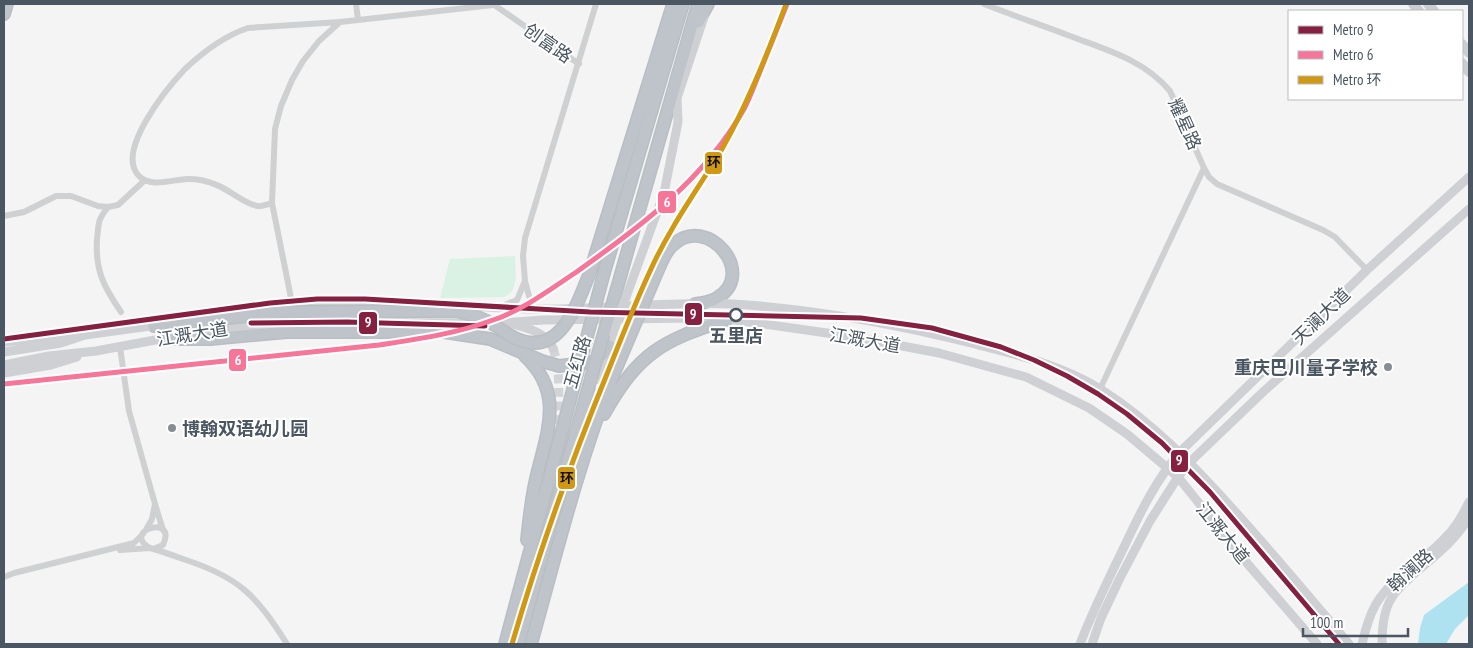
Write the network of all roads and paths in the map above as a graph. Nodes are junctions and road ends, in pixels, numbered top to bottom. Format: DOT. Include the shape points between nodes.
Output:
graph roads {
  1 [pos="7,4"];
  2 [pos="356,4"];
  3 [pos="493,4"];
  4 [pos="596,4"];
  5 [pos="675,4"];
  6 [pos="683,4"];
  7 [pos="698,4"];
  8 [pos="708,4"];
  9 [pos="984,4"];
  10 [pos="4,14"];
  11 [pos="358,20"];
  12 [pos="340,22"];
  13 [pos="687,43"];
  14 [pos="670,46"];
  15 [pos="579,64"];
  16 [pos="645,96"];
  17 [pos="678,98"];
  18 [pos="1204,168"];
  19 [pos="1469,177"];
  20 [pos="144,180"];
  21 [pos="272,203"];
  22 [pos="108,207"];
  23 [pos="1469,209"];
  24 [pos="4,216"];
  25 [pos="1367,270"];
  26 [pos="525,282"];
  27 [pos="292,303"];
  28 [pos="695,304"];
  29 [pos="496,307"];
  30 [pos="536,309"];
  31 [pos="121,312"];
  32 [pos="728,320"];
  33 [pos="506,322"];
  34 [pos="154,326"];
  35 [pos="85,335"];
  36 [pos="163,339"];
  37 [pos="4,342"];
  38 [pos="609,346"];
  39 [pos="120,347"];
  40 [pos="511,347"];
  41 [pos="553,348"];
  42 [pos="96,351"];
  43 [pos="4,352"];
  44 [pos="4,365"];
  45 [pos="4,373"];
  46 [pos="595,377"];
  47 [pos="1100,389"];
  48 [pos="1180,452"];
  49 [pos="582,461"];
  50 [pos="1190,462"];
  51 [pos="1167,467"];
  52 [pos="1178,477"];
  53 [pos="1469,502"];
  54 [pos="155,504"];
  55 [pos="1469,517"];
  56 [pos="163,530"];
  57 [pos="144,531"];
  58 [pos="165,538"];
  59 [pos="152,549"];
  60 [pos="106,550"];
  61 [pos="189,561"];
  62 [pos="4,577"];
  63 [pos="523,577"];
  64 [pos="287,644"];
  65 [pos="505,644"];
  66 [pos="518,644"];
  67 [pos="531,644"];
  68 [pos="1080,644"];
  69 [pos="1092,644"];
  70 [pos="1317,644"];
  71 [pos="1349,644"];
  72 [pos="1362,644"];
  73 [pos="1382,644"];
  1 -- 10 [label="highway"];
  2 -- 11 [label="street"];
  3 -- 11 [label="street"];
  3 -- 15 [label="street, 创富路"];
  4 -- 15 [label="street"];
  5 -- 14 [label="main road"];
  5 -- 16 [label="highway"];
  6 -- 14 [label="highway, 五红路"];
  7 -- 13 [label="highway, 五红路"];
  8 -- 13 [label="highway"];
  8 -- 17 [label="main road"];
  9 -- 18 [label="street, 耀星路" via="1120,55 1146,68 1170,91"];
  11 -- 12 [label="street"];
  12 -- 20 [label="street" via="248,28 212,47 185,69 142,126 133,158 138,176"];
  12 -- 21 [label="street" via="303,60 281,106 276,129"];
  13 -- 17 [label="highway"];
  13 -- 46 [label="highway, 五红路, bridge"];
  14 -- 16 [label="highway"];
  14 -- 63 [label="highway, 五红路, bridge" via="604,273"];
  15 -- 26 [label="street" via="525,238"];
  16 -- 34 [label="highway, bridge" via="589,275 566,326 550,338 533,343 514,338 474,315 456,312 285,312"];
  17 -- 38 [label="main road, bridge" via="678,122 664,192"];
  18 -- 25 [label="street, 耀星路" via="1217,184 1329,234"];
  18 -- 47 [label="street"];
  19 -- 25 [label="main road, 天澜大道"];
  20 -- 21 [label="street" via="189,179 214,183 250,204"];
  20 -- 22 [label="street" via="118,205"];
  21 -- 27 [label="street"];
  22 -- 24 [label="street" via="71,196 56,196 24,212"];
  22 -- 31 [label="street" via="99,218 96,258 109,295"];
  23 -- 50 [label="main road, 天澜大道" via="1264,391"];
  25 -- 48 [label="main road, 天澜大道"];
  26 -- 29 [label="street" via="517,300"];
  26 -- 30 [label="street"];
  27 -- 29 [label="main road, 江溉大道"];
  27 -- 34 [label="main road, 江溉大道" via="209,313"];
  28 -- 30 [label="main road, 江溉大道"];
  28 -- 47 [label="main road, 江溉大道" via="828,313 940,335 1032,359"];
  28 -- 49 [label="highway, bridge" via="723,294 732,276 728,254 721,246 696,236 674,244 658,270 612,378"];
  29 -- 30 [label="main road, 江溉大道"];
  32 -- 33 [label="main road, 江溉大道"];
  32 -- 49 [label="highway" via="665,343 630,373 602,418"];
  32 -- 51 [label="main road, 江溉大道" via="855,337 934,352 1026,377 1089,408"];
  33 -- 36 [label="main road, 江溉大道" via="284,323 209,330"];
  33 -- 41 [label="main road" via="539,332"];
  34 -- 35 [label="main road, 江溉大道"];
  35 -- 37 [label="main road"];
  35 -- 43 [label="main road, 江溉大道" via="61,343"];
  36 -- 39 [label="main road, 江溉大道"];
  36 -- 40 [label="highway" via="210,339 287,332 444,332 481,336"];
  38 -- 40 [label="highway" via="593,362 559,366"];
  38 -- 46 [label="main road"];
  39 -- 42 [label="main road, 江溉大道"];
  39 -- 54 [label="street" via="129,411"];
  40 -- 63 [label="highway" via="536,368 550,402 550,426 535,481"];
  42 -- 44 [label="main road, 江溉大道"];
  42 -- 45 [label="main road" via="51,365"];
  46 -- 66 [label="highway, 五红路"];
  47 -- 48 [label="main road, 江溉大道" via="1141,418"];
  48 -- 50 [label="main road, 江溉大道"];
  48 -- 51 [label="main road, 天澜大道"];
  49 -- 67 [label="highway"];
  50 -- 52 [label="main road, 天澜大道"];
  50 -- 71 [label="main road, 江溉大道"];
  51 -- 52 [label="main road, 江溉大道"];
  51 -- 68 [label="main road, 天澜大道" via="1140,513"];
  52 -- 69 [label="main road, 天澜大道" via="1120,578"];
  52 -- 70 [label="main road, 江溉大道"];
  53 -- 72 [label="main road, 翰澜路" via="1455,528 1443,541 1382,595 1370,617"];
  54 -- 56 [label="street"];
  54 -- 57 [label="street" via="152,519"];
  55 -- 73 [label="main road, 翰澜路" via="1448,545 1390,599"];
  56 -- 57 [label="street" via="156,526"];
  56 -- 58 [label="street"];
  57 -- 59 [label="street" via="143,541"];
  57 -- 60 [label="street" via="134,543"];
  58 -- 59 [label="street" via="163,544"];
  58 -- 61 [label="street" via="169,550"];
  59 -- 60 [label="street"];
  59 -- 61 [label="street"];
  60 -- 62 [label="street"];
  61 -- 64 [label="street" via="220,573 246,590"];
  63 -- 65 [label="highway, 五红路"];
}
